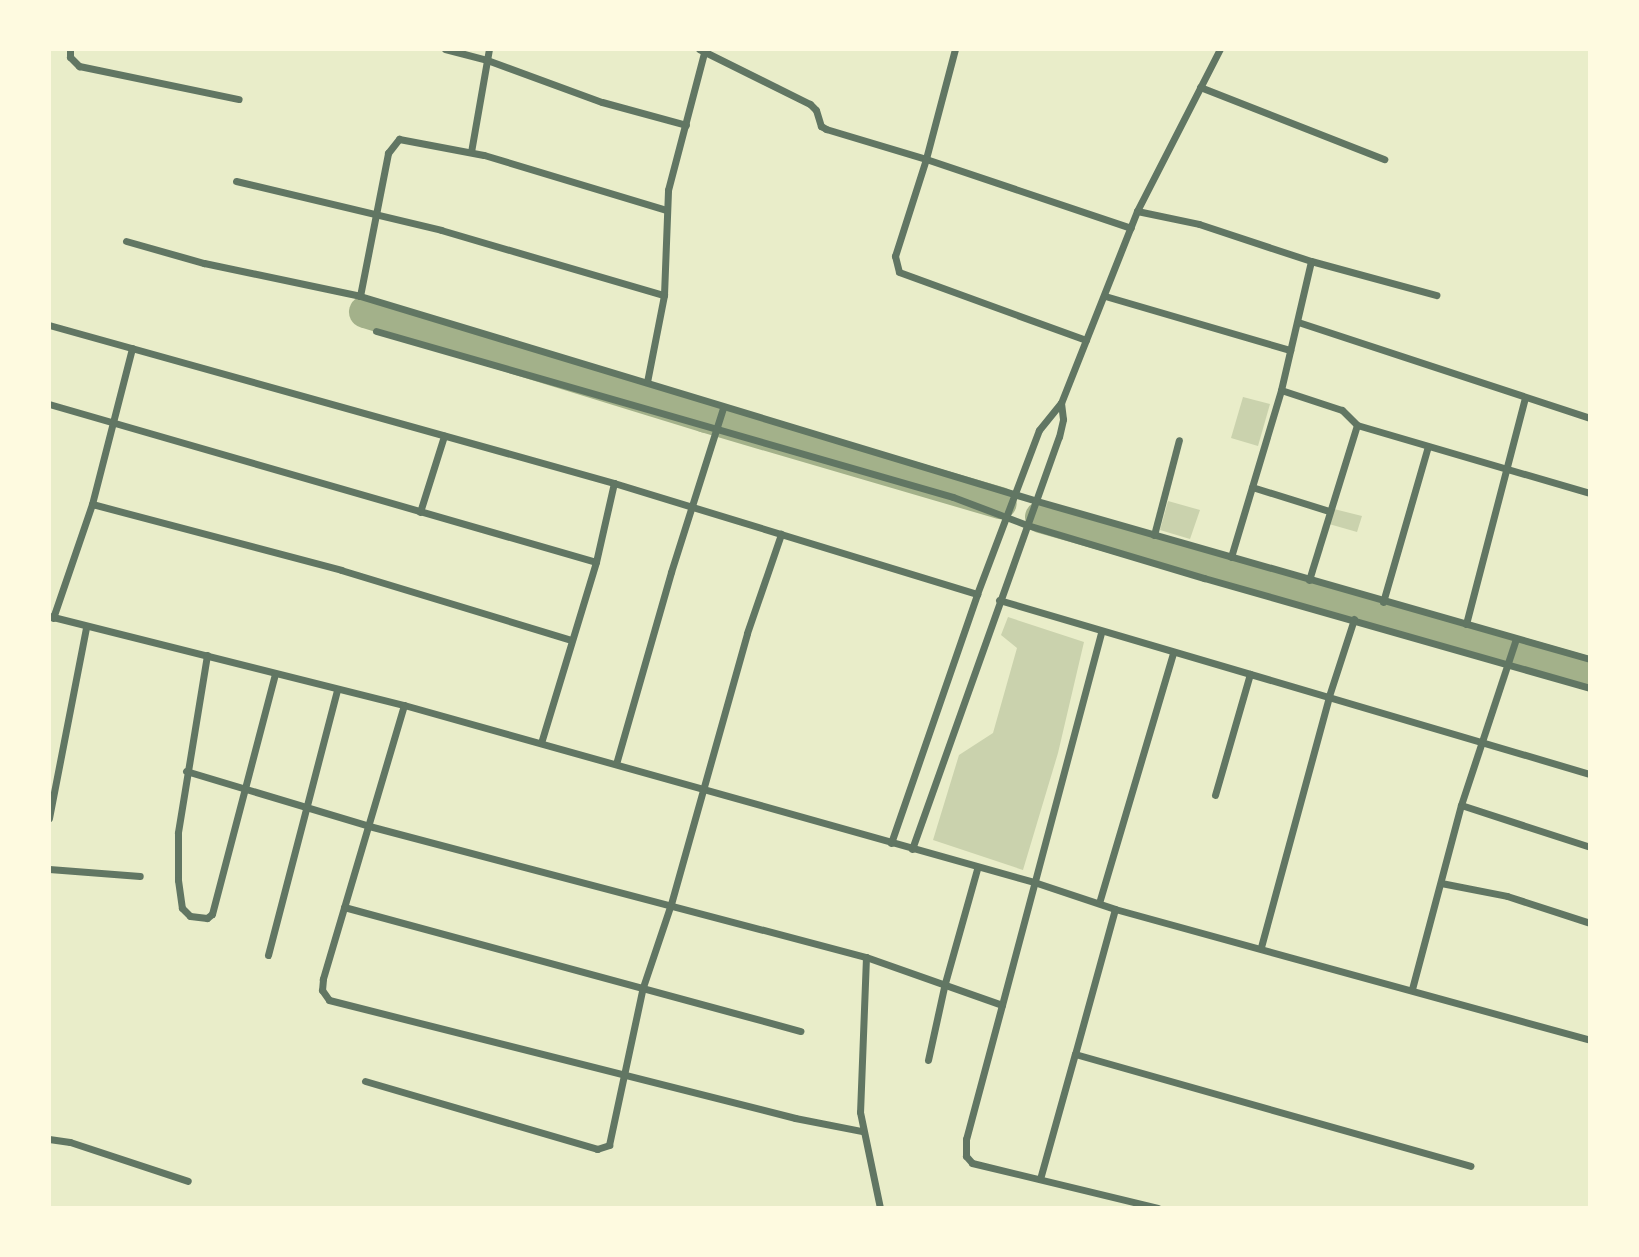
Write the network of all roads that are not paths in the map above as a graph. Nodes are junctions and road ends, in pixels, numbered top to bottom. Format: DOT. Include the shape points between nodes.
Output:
graph roads {
  1 [pos="69,49"];
  2 [pos="445,49"];
  3 [pos="489,49"];
  4 [pos="955,49"];
  5 [pos="1220,49"];
  6 [pos="703,50"];
  7 [pos="487,60"];
  8 [pos="1200,87"];
  9 [pos="239,99"];
  10 [pos="686,125"];
  11 [pos="471,152"];
  12 [pos="926,159"];
  13 [pos="1384,159"];
  14 [pos="236,181"];
  15 [pos="666,210"];
  16 [pos="1137,211"];
  17 [pos="378,215"];
  18 [pos="1131,228"];
  19 [pos="126,241"];
  20 [pos="1311,261"];
  21 [pos="664,295"];
  22 [pos="1436,295"];
  23 [pos="360,296"];
  24 [pos="1105,296"];
  25 [pos="1298,322"];
  26 [pos="49,325"];
  27 [pos="376,331"];
  28 [pos="1086,340"];
  29 [pos="132,348"];
  30 [pos="1290,350"];
  31 [pos="647,382"];
  32 [pos="1281,390"];
  33 [pos="1524,398"];
  34 [pos="1061,403"];
  35 [pos="49,404"];
  36 [pos="723,409"];
  37 [pos="1590,418"];
  38 [pos="115,422"];
  39 [pos="1357,425"];
  40 [pos="717,431"];
  41 [pos="444,436"];
  42 [pos="1179,440"];
  43 [pos="1428,446"];
  44 [pos="1505,468"];
  45 [pos="614,483"];
  46 [pos="1252,486"];
  47 [pos="1590,493"];
  48 [pos="1016,494"];
  49 [pos="1037,501"];
  50 [pos="92,504"];
  51 [pos="693,506"];
  52 [pos="1329,511"];
  53 [pos="420,512"];
  54 [pos="1006,515"];
  55 [pos="1027,525"];
  56 [pos="781,534"];
  57 [pos="1154,535"];
  58 [pos="1231,557"];
  59 [pos="596,562"];
  60 [pos="1309,580"];
  61 [pos="976,594"];
  62 [pos="999,600"];
  63 [pos="1383,601"];
  64 [pos="51,617"];
  65 [pos="1354,619"];
  66 [pos="1466,624"];
  67 [pos="86,628"];
  68 [pos="1101,632"];
  69 [pos="1516,639"];
  70 [pos="572,640"];
  71 [pos="1173,653"];
  72 [pos="206,655"];
  73 [pos="1590,658"];
  74 [pos="1507,664"];
  75 [pos="275,674"];
  76 [pos="1250,674"];
  77 [pos="1590,688"];
  78 [pos="337,690"];
  79 [pos="1329,696"];
  80 [pos="404,705"];
  81 [pos="1483,741"];
  82 [pos="541,743"];
  83 [pos="616,764"];
  84 [pos="186,771"];
  85 [pos="1590,774"];
  86 [pos="245,789"];
  87 [pos="702,790"];
  88 [pos="1215,795"];
  89 [pos="1461,806"];
  90 [pos="305,807"];
  91 [pos="49,818"];
  92 [pos="369,826"];
  93 [pos="891,843"];
  94 [pos="1590,847"];
  95 [pos="912,849"];
  96 [pos="49,869"];
  97 [pos="977,869"];
  98 [pos="140,876"];
  99 [pos="1034,882"];
  100 [pos="1441,883"];
  101 [pos="1099,903"];
  102 [pos="671,904"];
  103 [pos="344,907"];
  104 [pos="1115,909"];
  105 [pos="1590,923"];
  106 [pos="1261,947"];
  107 [pos="268,955"];
  108 [pos="866,957"];
  109 [pos="945,983"];
  110 [pos="643,987"];
  111 [pos="1412,989"];
  112 [pos="1002,1005"];
  113 [pos="800,1031"];
  114 [pos="1590,1040"];
  115 [pos="1075,1054"];
  116 [pos="928,1060"];
  117 [pos="626,1073"];
  118 [pos="365,1081"];
  119 [pos="861,1131"];
  120 [pos="49,1139"];
  121 [pos="1470,1166"];
  122 [pos="1041,1179"];
  123 [pos="188,1181"];
  124 [pos="880,1208"];
  125 [pos="1158,1208"];
  1 -- 9 [label="street" via="79,66"];
  2 -- 7 [label="street"];
  3 -- 7 [label="street"];
  4 -- 12 [label="street"];
  5 -- 8 [label="street"];
  6 -- 10 [label="street"];
  6 -- 12 [label="street" via="810,104 826,129"];
  7 -- 10 [label="street" via="601,102"];
  7 -- 11 [label="street"];
  8 -- 13 [label="street"];
  8 -- 16 [label="street"];
  10 -- 15 [label="street"];
  11 -- 15 [label="street"];
  11 -- 17 [label="street" via="399,139 388,153"];
  12 -- 18 [label="street"];
  12 -- 28 [label="street" via="895,256 899,272"];
  14 -- 17 [label="street"];
  15 -- 21 [label="street"];
  16 -- 18 [label="street"];
  16 -- 20 [label="street" via="1199,224"];
  17 -- 21 [label="street"];
  17 -- 23 [label="street"];
  18 -- 24 [label="street"];
  19 -- 23 [label="street" via="204,263"];
  20 -- 22 [label="street"];
  20 -- 25 [label="street"];
  21 -- 31 [label="street"];
  23 -- 31 [label="street"];
  24 -- 28 [label="street"];
  24 -- 30 [label="street"];
  25 -- 30 [label="street"];
  25 -- 33 [label="street"];
  26 -- 29 [label="street"];
  27 -- 40 [label="street"];
  28 -- 34 [label="street"];
  29 -- 38 [label="street"];
  29 -- 41 [label="street"];
  30 -- 32 [label="street"];
  31 -- 36 [label="street"];
  32 -- 39 [label="street" via="1342,410"];
  32 -- 46 [label="street"];
  33 -- 37 [label="street"];
  33 -- 44 [label="street"];
  34 -- 48 [label="street" via="1039,430"];
  34 -- 49 [label="street" via="1059,437"];
  35 -- 38 [label="street"];
  36 -- 40 [label="street"];
  36 -- 48 [label="street"];
  38 -- 50 [label="street"];
  38 -- 53 [label="street"];
  39 -- 43 [label="street"];
  39 -- 52 [label="street"];
  40 -- 51 [label="street"];
  40 -- 54 [label="street" via="782,446"];
  41 -- 45 [label="street"];
  41 -- 53 [label="street"];
  42 -- 57 [label="street"];
  43 -- 44 [label="street"];
  43 -- 63 [label="street"];
  44 -- 47 [label="street"];
  44 -- 66 [label="street"];
  45 -- 51 [label="street"];
  45 -- 59 [label="street"];
  46 -- 52 [label="street"];
  46 -- 58 [label="street"];
  48 -- 49 [label="street"];
  48 -- 54 [label="street"];
  49 -- 55 [label="street"];
  49 -- 57 [label="street"];
  50 -- 64 [label="street"];
  50 -- 70 [label="street" via="341,570"];
  51 -- 56 [label="street"];
  51 -- 83 [label="street"];
  52 -- 60 [label="street"];
  53 -- 59 [label="street"];
  54 -- 55 [label="street"];
  54 -- 61 [label="street"];
  55 -- 62 [label="street"];
  55 -- 65 [label="street"];
  56 -- 61 [label="street"];
  56 -- 87 [label="street"];
  57 -- 58 [label="street"];
  58 -- 60 [label="street"];
  59 -- 70 [label="street"];
  60 -- 63 [label="street"];
  61 -- 93 [label="street"];
  62 -- 68 [label="street"];
  62 -- 95 [label="street"];
  63 -- 66 [label="street"];
  64 -- 67 [label="street"];
  65 -- 74 [label="street"];
  65 -- 79 [label="street"];
  66 -- 69 [label="street"];
  67 -- 72 [label="street"];
  67 -- 91 [label="street"];
  68 -- 71 [label="street"];
  68 -- 99 [label="street"];
  69 -- 73 [label="street"];
  69 -- 74 [label="street"];
  70 -- 82 [label="street"];
  71 -- 76 [label="street"];
  71 -- 101 [label="street"];
  72 -- 75 [label="street"];
  72 -- 84 [label="street"];
  74 -- 77 [label="street"];
  74 -- 81 [label="street"];
  75 -- 78 [label="street"];
  75 -- 86 [label="street"];
  76 -- 79 [label="street"];
  76 -- 88 [label="street"];
  78 -- 80 [label="street"];
  78 -- 90 [label="street"];
  79 -- 81 [label="street"];
  79 -- 106 [label="street"];
  80 -- 82 [label="street"];
  80 -- 92 [label="street"];
  81 -- 85 [label="street"];
  81 -- 89 [label="street"];
  82 -- 83 [label="street"];
  83 -- 87 [label="street"];
  84 -- 86 [label="street"];
  84 -- 86 [label="street" via="178,880 181,908 190,916 207,918 212,914"];
  86 -- 90 [label="street"];
  87 -- 93 [label="street"];
  87 -- 102 [label="street"];
  89 -- 94 [label="street"];
  89 -- 100 [label="street"];
  90 -- 92 [label="street"];
  90 -- 107 [label="street"];
  92 -- 102 [label="street"];
  92 -- 103 [label="street"];
  93 -- 95 [label="street"];
  95 -- 97 [label="street"];
  96 -- 98 [label="street"];
  97 -- 99 [label="street"];
  97 -- 109 [label="street"];
  99 -- 101 [label="street"];
  99 -- 112 [label="street"];
  100 -- 105 [label="street" via="1507,896"];
  100 -- 111 [label="street"];
  101 -- 104 [label="street"];
  102 -- 108 [label="street"];
  102 -- 110 [label="street"];
  103 -- 110 [label="street"];
  103 -- 117 [label="street" via="322,984 329,1000"];
  104 -- 106 [label="street"];
  104 -- 115 [label="street"];
  106 -- 111 [label="street"];
  108 -- 109 [label="street"];
  108 -- 119 [label="street"];
  109 -- 112 [label="street"];
  109 -- 116 [label="street"];
  110 -- 113 [label="street"];
  110 -- 117 [label="street"];
  111 -- 114 [label="street"];
  112 -- 122 [label="street" via="966,1139 966,1156 972,1163"];
  115 -- 121 [label="street"];
  115 -- 122 [label="street"];
  117 -- 118 [label="street" via="611,1139 604,1149"];
  117 -- 119 [label="street"];
  119 -- 124 [label="street"];
  120 -- 123 [label="street"];
  122 -- 125 [label="street"];
}
